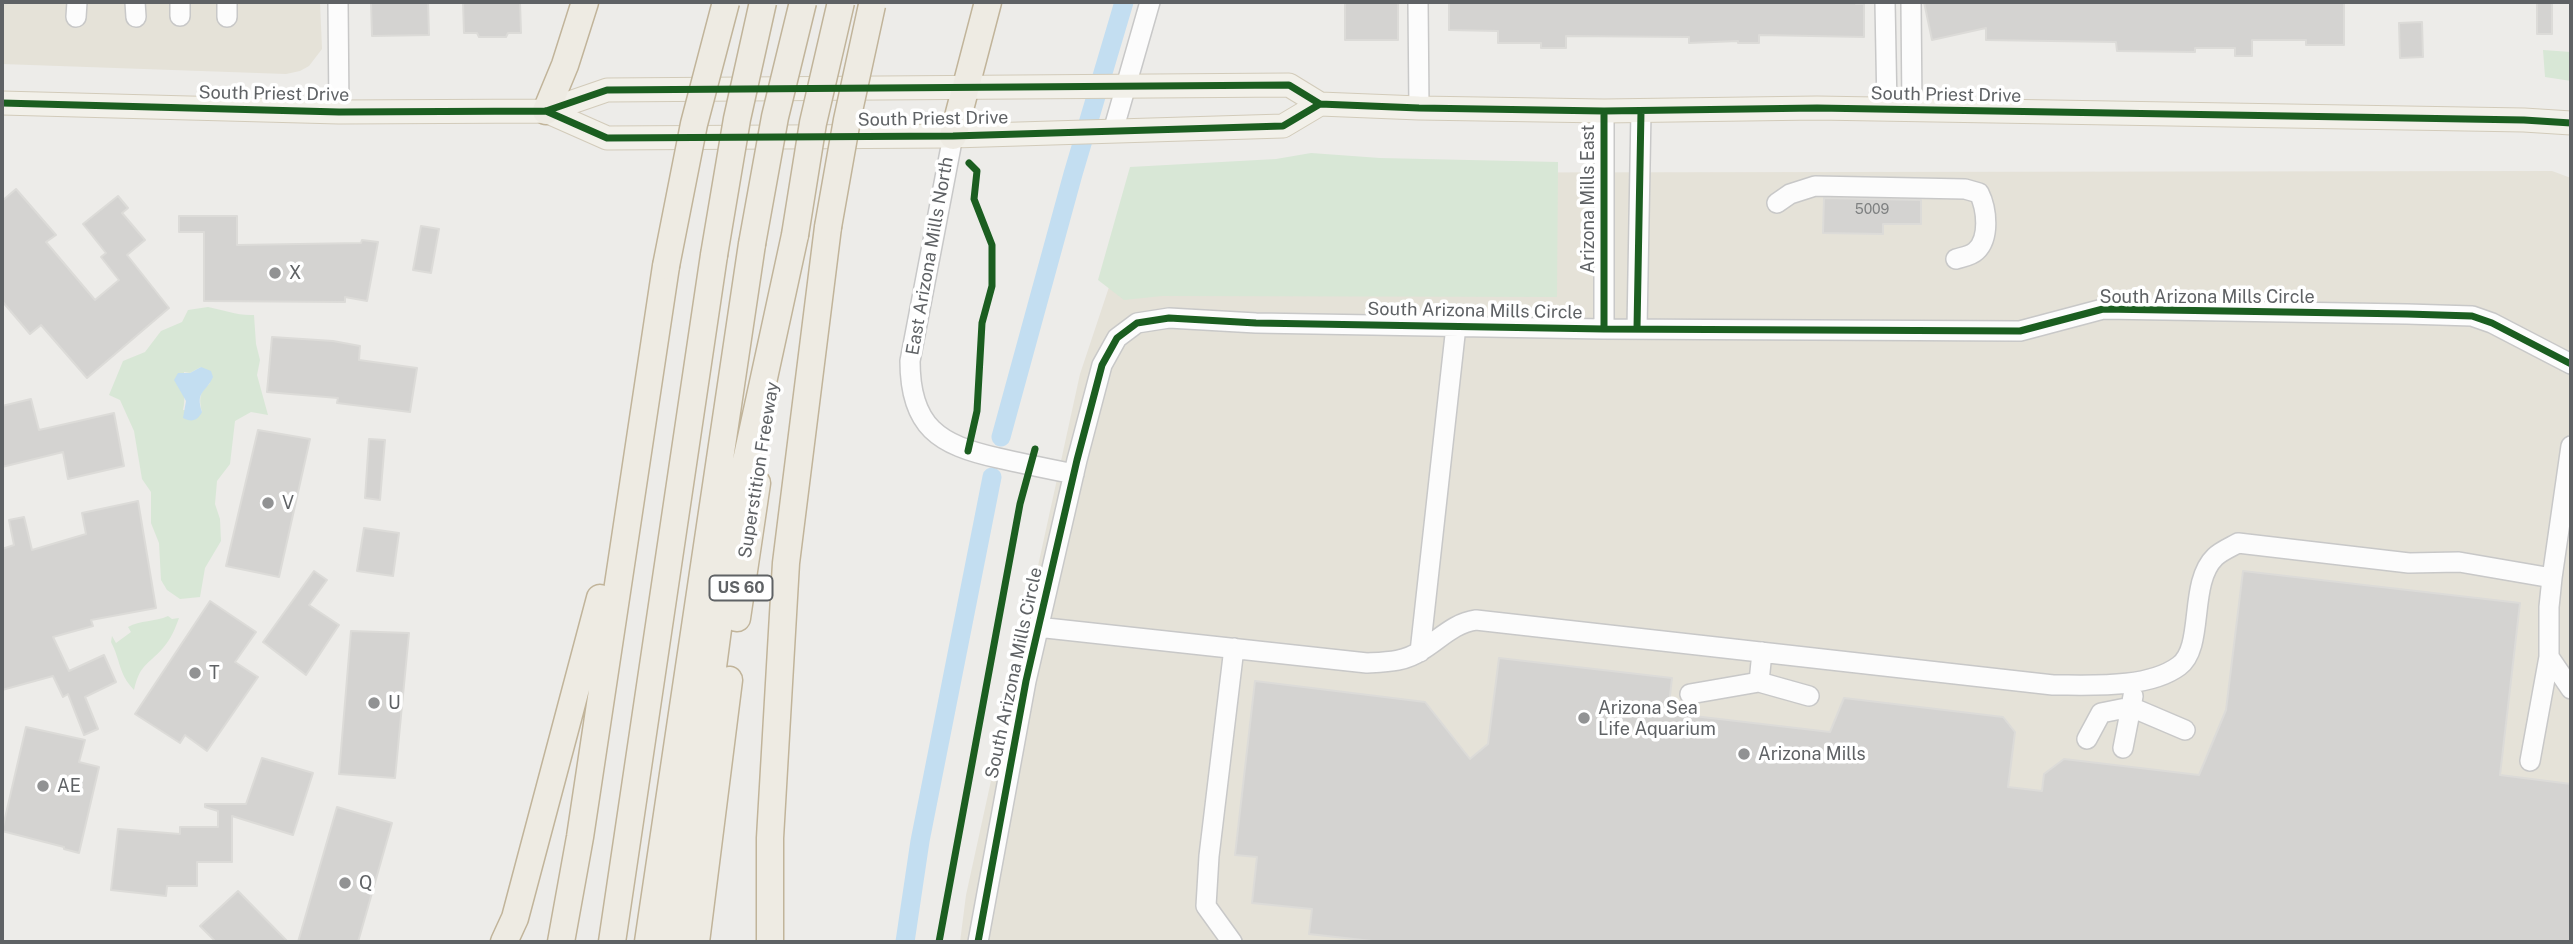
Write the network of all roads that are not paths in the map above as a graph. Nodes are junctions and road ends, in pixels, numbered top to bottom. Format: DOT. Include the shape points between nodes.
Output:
graph roads {
  1 [pos="338,2"];
  2 [pos="585,2"];
  3 [pos="726,2"];
  4 [pos="763,2"];
  5 [pos="803,2"];
  6 [pos="841,2"];
  7 [pos="988,2"];
  8 [pos="1150,2"];
  9 [pos="1418,2"];
  10 [pos="1885,2"];
  11 [pos="1911,2"];
  12 [pos="873,3"];
  13 [pos="1122,86"];
  14 [pos="966,88"];
  15 [pos="2,103"];
  16 [pos="1320,104"];
  17 [pos="1419,108"];
  18 [pos="1887,109"];
  19 [pos="1912,110"];
  20 [pos="546,111"];
  21 [pos="1604,111"];
  22 [pos="1641,111"];
  23 [pos="339,112"];
  24 [pos="2571,123"];
  25 [pos="1109,131"];
  26 [pos="953,136"];
  27 [pos="1777,203"];
  28 [pos="795,235"];
  29 [pos="1956,259"];
  30 [pos="1456,326"];
  31 [pos="1637,328"];
  32 [pos="1604,329"];
  33 [pos="2571,364"];
  34 [pos="2571,446"];
  35 [pos="638,448"];
  36 [pos="1074,474"];
  37 [pos="2552,578"];
  38 [pos="1037,627"];
  39 [pos="1234,649"];
  40 [pos="1420,652"];
  41 [pos="1762,652"];
  42 [pos="2549,657"];
  43 [pos="1759,682"];
  44 [pos="2136,682"];
  45 [pos="2571,690"];
  46 [pos="1690,694"];
  47 [pos="1809,696"];
  48 [pos="2132,707"];
  49 [pos="2185,730"];
  50 [pos="2087,739"];
  51 [pos="2123,748"];
  52 [pos="2530,761"];
  53 [pos="504,942"];
  54 [pos="561,942"];
  55 [pos="612,942"];
  56 [pos="648,942"];
  57 [pos="672,942"];
  58 [pos="696,942"];
  59 [pos="770,942"];
  60 [pos="978,942"];
  61 [pos="1232,942"];
  1 -- 23 [label="street"];
  2 -- 20 [label="highway"];
  3 -- 35 [label="highway, bridge" via="694,124"];
  4 -- 55 [label="highway, bridge" via="713,255"];
  5 -- 56 [label="highway, bridge" via="775,117 752,244"];
  6 -- 28 [label="highway, Superstition Freeway / US 60, bridge" via="813,123"];
  7 -- 14 [label="highway"];
  8 -- 13 [label="street"];
  9 -- 17 [label="street"];
  10 -- 18 [label="street"];
  11 -- 19 [label="street"];
  12 -- 59 [label="highway, bridge" via="846,120 828,228 786,563 770,838"];
  13 -- 14 [label="main road, South Priest Drive"];
  13 -- 16 [label="main road, South Priest Drive" via="1289,85"];
  13 -- 25 [label="street"];
  14 -- 20 [label="main road, South Priest Drive" via="607,90"];
  14 -- 26 [label="highway"];
  15 -- 23 [label="main road, South Priest Drive"];
  16 -- 17 [label="main road, South Priest Drive"];
  16 -- 25 [label="main road, South Priest Drive" via="1283,126"];
  17 -- 21 [label="main road, South Priest Drive"];
  18 -- 19 [label="main road, South Priest Drive"];
  18 -- 22 [label="main road, South Priest Drive"];
  19 -- 24 [label="main road, South Priest Drive"];
  20 -- 23 [label="main road, South Priest Drive"];
  20 -- 26 [label="main road, South Priest Drive" via="607,138"];
  21 -- 22 [label="main road, South Priest Drive"];
  21 -- 32 [label="street, Arizona Mills East"];
  22 -- 31 [label="street"];
  25 -- 26 [label="main road, South Priest Drive"];
  26 -- 36 [label="street, East Arizona Mills North" via="910,360 920,413 930,428 952,445"];
  27 -- 29 [label="street" via="1815,186 1979,193 1984,202 1984,241 1975,253"];
  28 -- 57 [label="highway" via="731,530"];
  28 -- 58 [label="highway, Superstition Freeway / US 60" via="739,605"];
  30 -- 32 [label="street, South Arizona Mills Circle"];
  30 -- 36 [label="street, South Arizona Mills Circle" via="1169,318 1137,323 1117,338 1102,365"];
  30 -- 40 [label="street"];
  31 -- 32 [label="street, South Arizona Mills Circle"];
  31 -- 33 [label="street, South Arizona Mills Circle" via="2020,331 2103,309 2472,316"];
  34 -- 37 [label="street"];
  35 -- 53 [label="highway" via="515,918"];
  35 -- 54 [label="highway"];
  36 -- 38 [label="street, South Arizona Mills Circle"];
  37 -- 42 [label="street"];
  37 -- 44 [label="street" via="2459,562 2409,563 2238,542 2215,557 2200,582 2190,649 2182,665"];
  38 -- 39 [label="street"];
  38 -- 60 [label="street, South Arizona Mills Circle"];
  39 -- 40 [label="street" via="1367,663 1396,662"];
  39 -- 61 [label="street" via="1206,906"];
  40 -- 41 [label="street" via="1451,629 1476,620"];
  41 -- 43 [label="street"];
  41 -- 44 [label="street" via="2053,685"];
  42 -- 45 [label="street"];
  42 -- 52 [label="street"];
  43 -- 46 [label="street"];
  43 -- 47 [label="street"];
  44 -- 48 [label="street"];
  48 -- 49 [label="street"];
  48 -- 50 [label="street" via="2101,713"];
  48 -- 51 [label="street"];
}
